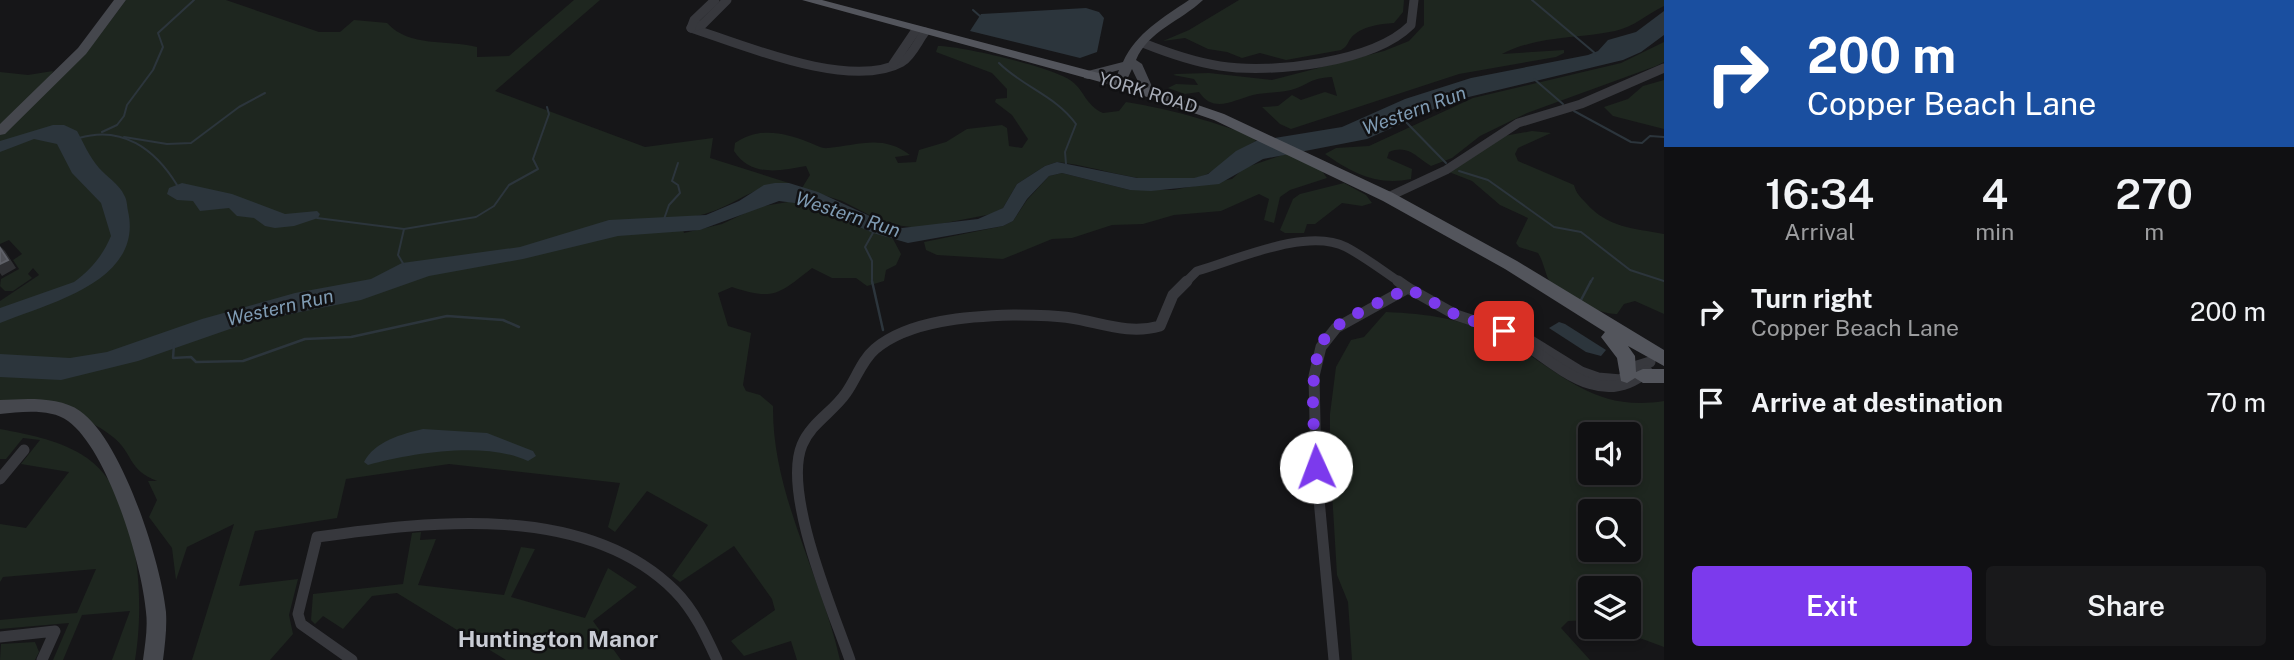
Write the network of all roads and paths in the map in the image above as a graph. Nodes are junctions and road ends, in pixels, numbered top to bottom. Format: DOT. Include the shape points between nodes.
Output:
graph roads {
  1 [pos="120,0"];
  2 [pos="715,0"];
  3 [pos="727,0"];
  4 [pos="808,0"];
  5 [pos="1197,0"];
  6 [pos="1414,0"];
  7 [pos="691,28"];
  8 [pos="921,31"];
  9 [pos="1143,43"];
  10 [pos="1132,64"];
  11 [pos="1664,68"];
  12 [pos="1088,75"];
  13 [pos="1123,84"];
  14 [pos="1148,91"];
  15 [pos="0,131"];
  16 [pos="1388,197"];
  17 [pos="1467,242"];
  18 [pos="1408,288"];
  19 [pos="1654,370"];
  20 [pos="1581,376"];
  21 [pos="0,407"];
  22 [pos="23,450"];
  23 [pos="0,479"];
  24 [pos="0,637"];
  25 [pos="42,660"];
  26 [pos="153,660"];
  27 [pos="352,660"];
  28 [pos="717,660"];
  29 [pos="850,660"];
  30 [pos="1334,660"];
  1 -- 15 [label="main road" via="82,51"];
  2 -- 7 [label="street"];
  3 -- 7 [label="street"];
  4 -- 8 [label="main road, YORK ROAD"];
  5 -- 9 [label="main road"];
  6 -- 9 [label="street" via="1411,25 1391,41 1289,68 1225,69"];
  7 -- 8 [label="street" via="814,66 874,69 902,62"];
  8 -- 12 [label="main road, YORK ROAD"];
  9 -- 10 [label="main road"];
  10 -- 12 [label="main road"];
  10 -- 13 [label="main road"];
  10 -- 14 [label="main road"];
  11 -- 16 [label="street" via="1581,104 1518,123 1446,170"];
  12 -- 13 [label="main road, YORK ROAD"];
  13 -- 14 [label="main road, YORK ROAD"];
  14 -- 16 [label="main road, YORK ROAD" via="1259,134"];
  16 -- 17 [label="main road, YORK ROAD"];
  17 -- 19 [label="main road, YORK ROAD" via="1552,290 1567,305 1636,348"];
  17 -- 19 [label="main road, YORK ROAD" via="1610,337 1627,360"];
  18 -- 20 [label="street" via="1456,315 1514,335 1559,370"];
  18 -- 29 [label="street" via="1344,246 1310,239 1197,271 1180,286 1155,328 1126,330 1070,318 1000,314 954,320 885,342 875,349 842,398 809,430 797,467 802,510"];
  18 -- 30 [label="street" via="1336,328 1317,359 1316,467"];
  19 -- 20 [label="street" via="1612,381"];
  19 -- 20 [label="street" via="1620,389 1606,389"];
  21 -- 26 [label="main road" via="63,410 87,426 102,444 154,597"];
  22 -- 23 [label="street"];
  24 -- 25 [label="street" via="55,631"];
  27 -- 28 [label="street" via="301,624 298,614 317,537 447,523 588,539 637,560 676,591"];
}
